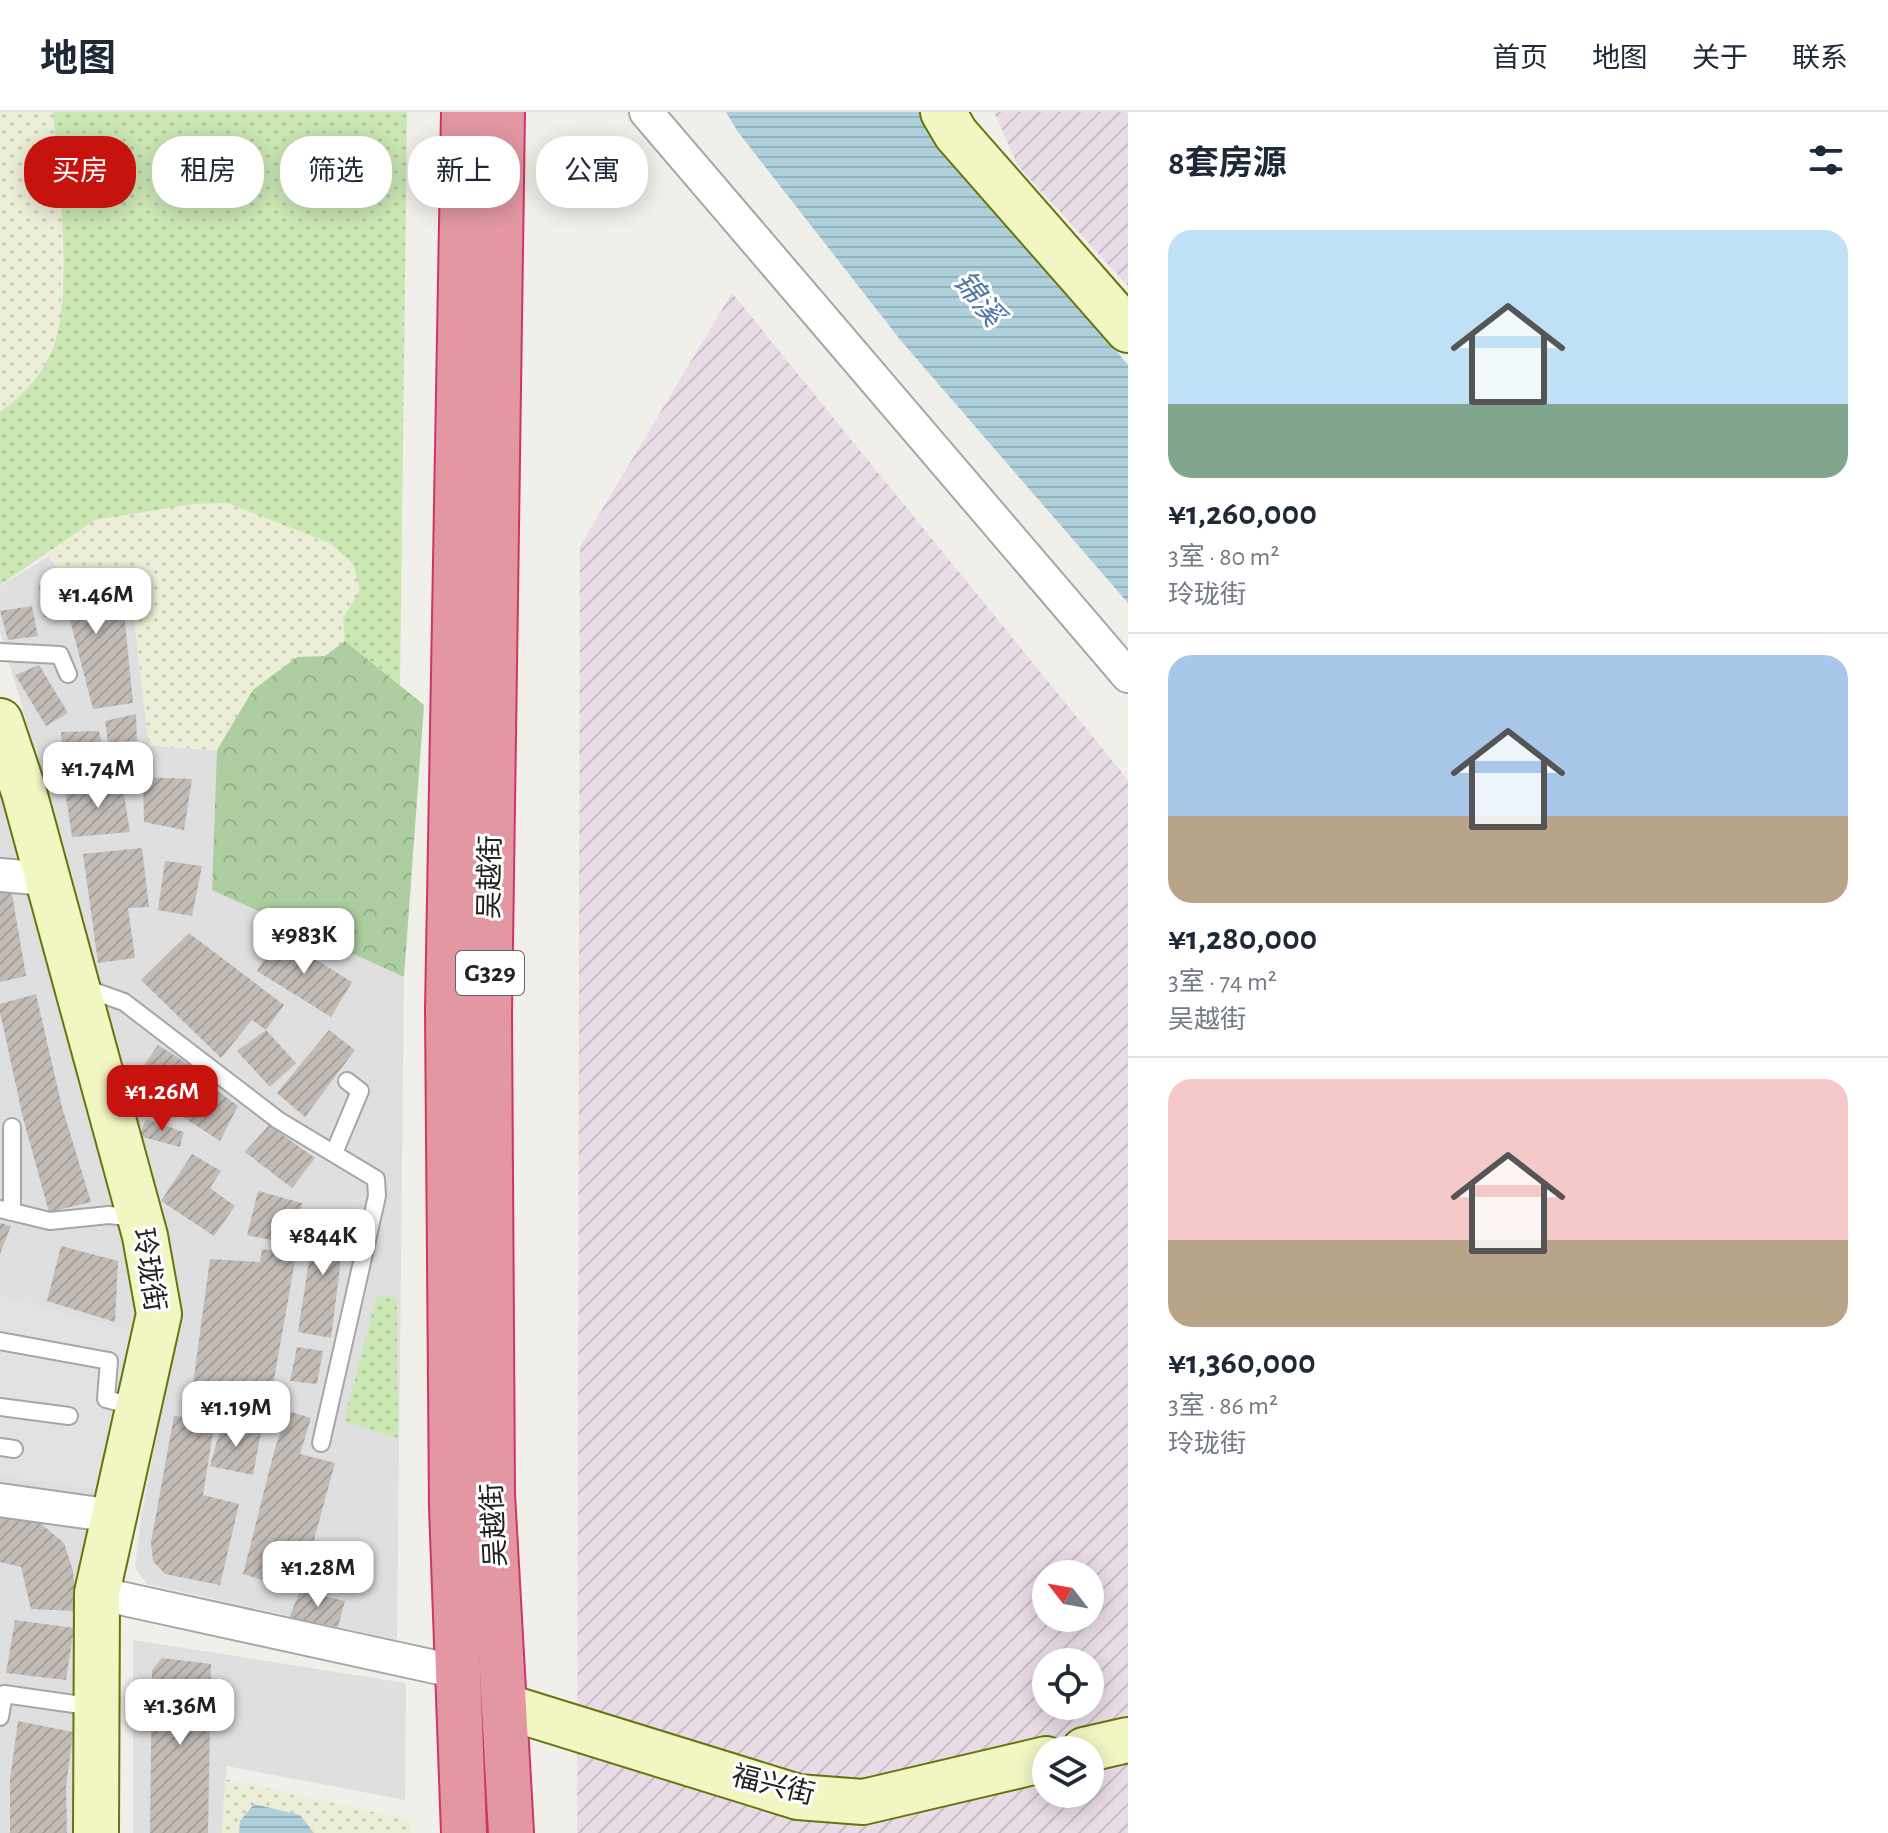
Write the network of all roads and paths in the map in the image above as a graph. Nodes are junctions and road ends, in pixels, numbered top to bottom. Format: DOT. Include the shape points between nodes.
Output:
graph roads {
  1 [pos="464,112"];
  2 [pos="502,112"];
  3 [pos="646,112"];
  4 [pos="943,112"];
  5 [pos="1128,330"];
  6 [pos="0,652"];
  7 [pos="68,674"];
  8 [pos="1128,676"];
  9 [pos="0,721"];
  10 [pos="0,875"];
  11 [pos="48,879"];
  12 [pos="76,985"];
  13 [pos="347,1081"];
  14 [pos="12,1127"];
  15 [pos="334,1153"];
  16 [pos="6,1211"];
  17 [pos="140,1219"];
  18 [pos="0,1341"];
  19 [pos="0,1407"];
  20 [pos="139,1407"];
  21 [pos="69,1416"];
  22 [pos="321,1443"];
  23 [pos="0,1500"];
  24 [pos="114,1516"];
  25 [pos="97,1593"];
  26 [pos="458,1672"];
  27 [pos="504,1706"];
  28 [pos="96,1707"];
  29 [pos="0,1717"];
  30 [pos="1128,1740"];
  31 [pos="1104,1745"];
  32 [pos="1032,1762"];
  33 [pos="96,1833"];
  34 [pos="464,1833"];
  35 [pos="511,1833"];
  1 -- 26 [label="highway, 吴越街 / G329" via="448,1011"];
  2 -- 27 [label="highway, 吴越街 / G329" via="489,1013 492,1494"];
  3 -- 8 [label="street"];
  4 -- 5 [label="street" via="956,134"];
  6 -- 7 [label="lane" via="60,655"];
  9 -- 11 [label="street, 玲珑街"];
  10 -- 11 [label="street"];
  11 -- 12 [label="street, 玲珑街"];
  12 -- 15 [label="lane" via="124,1002 278,1120"];
  12 -- 17 [label="street, 玲珑街"];
  13 -- 15 [label="lane" via="360,1091"];
  14 -- 16 [label="lane"];
  15 -- 22 [label="lane" via="376,1179 377,1196"];
  16 -- 17 [label="lane" via="50,1221 109,1215"];
  17 -- 20 [label="street, 玲珑街" via="159,1314"];
  18 -- 20 [label="lane" via="109,1361 106,1399"];
  19 -- 21 [label="lane"];
  20 -- 24 [label="street, 玲珑街"];
  23 -- 24 [label="street"];
  24 -- 25 [label="street, 玲珑街"];
  25 -- 26 [label="street"];
  25 -- 28 [label="street, 玲珑街"];
  26 -- 34 [label="highway, 吴越街 / G329"];
  27 -- 32 [label="street, 福兴街" via="798,1797 863,1802"];
  27 -- 35 [label="highway, 吴越街 / G329"];
  28 -- 29 [label="lane" via="4,1694"];
  28 -- 33 [label="street, 玲珑街"];
  30 -- 31 [label="street"];
}
